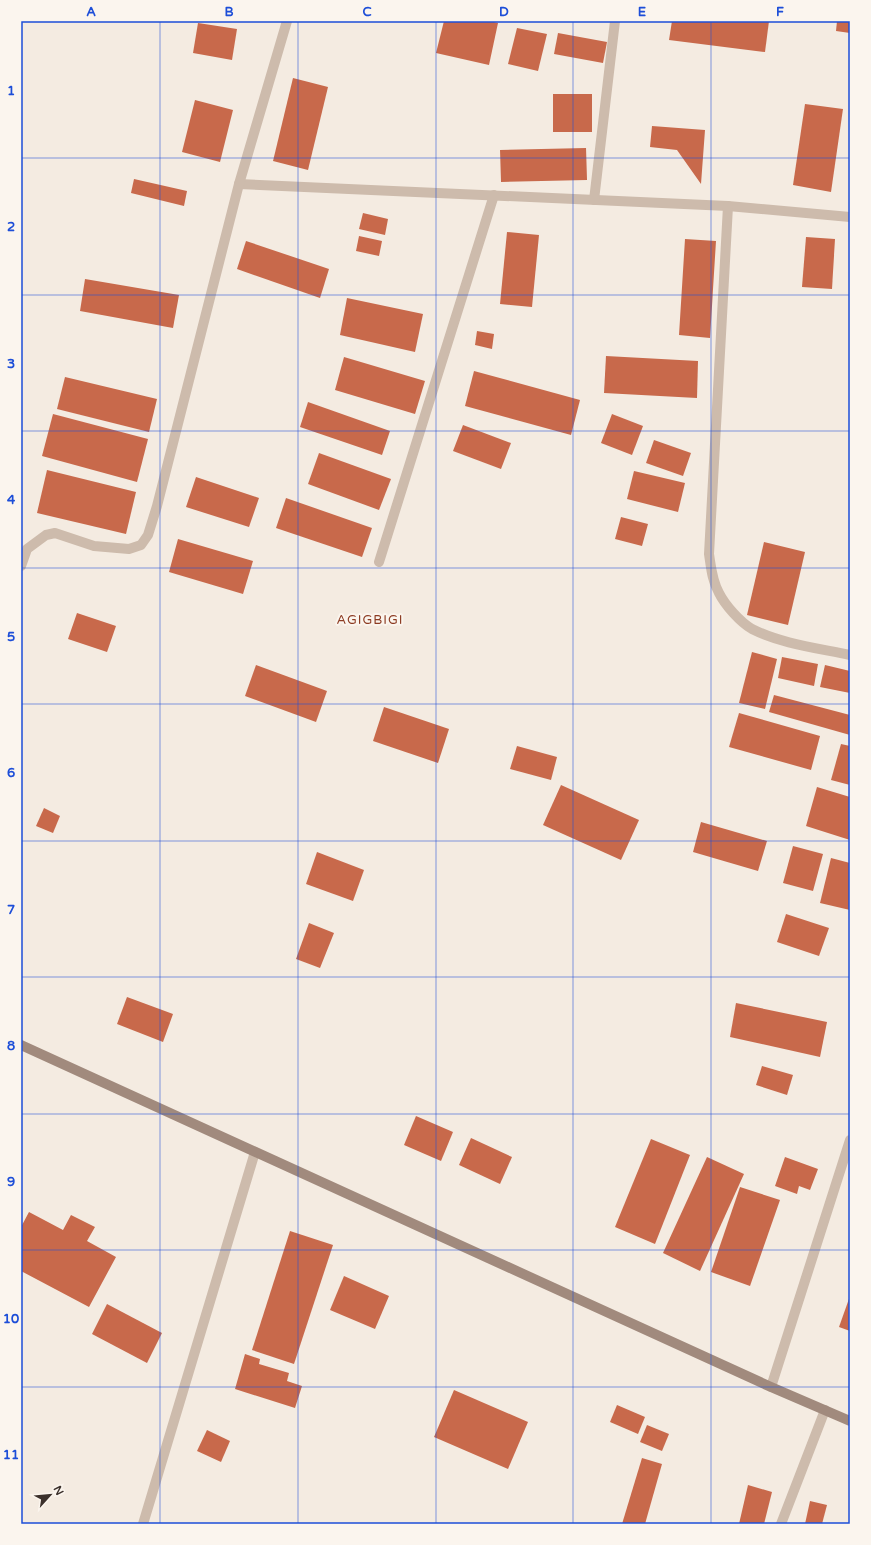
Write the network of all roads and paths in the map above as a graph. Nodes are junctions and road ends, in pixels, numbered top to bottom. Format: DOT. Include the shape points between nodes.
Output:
graph roads {
  1 [pos="287,21"];
  2 [pos="615,21"];
  3 [pos="238,184"];
  4 [pos="494,195"];
  5 [pos="594,200"];
  6 [pos="728,206"];
  7 [pos="850,217"];
  8 [pos="379,562"];
  9 [pos="21,566"];
  10 [pos="850,655"];
  11 [pos="21,1046"];
  12 [pos="850,1140"];
  13 [pos="255,1152"];
  14 [pos="771,1387"];
  15 [pos="825,1410"];
  16 [pos="850,1421"];
  17 [pos="143,1524"];
  18 [pos="781,1524"];
  1 -- 3 [label="street"];
  2 -- 5 [label="street"];
  3 -- 4 [label="street"];
  3 -- 9 [label="street" via="148,535 141,545 129,549 94,546 55,533 46,535 27,549"];
  4 -- 5 [label="street"];
  4 -- 8 [label="street"];
  5 -- 6 [label="street"];
  6 -- 7 [label="street"];
  6 -- 10 [label="street" via="709,554 712,576 718,593 733,613 751,628 791,643"];
  11 -- 13 [label="main road"];
  12 -- 14 [label="street"];
  13 -- 14 [label="main road"];
  13 -- 17 [label="street"];
  14 -- 15 [label="main road"];
  15 -- 16 [label="main road"];
  15 -- 18 [label="street"];
}
